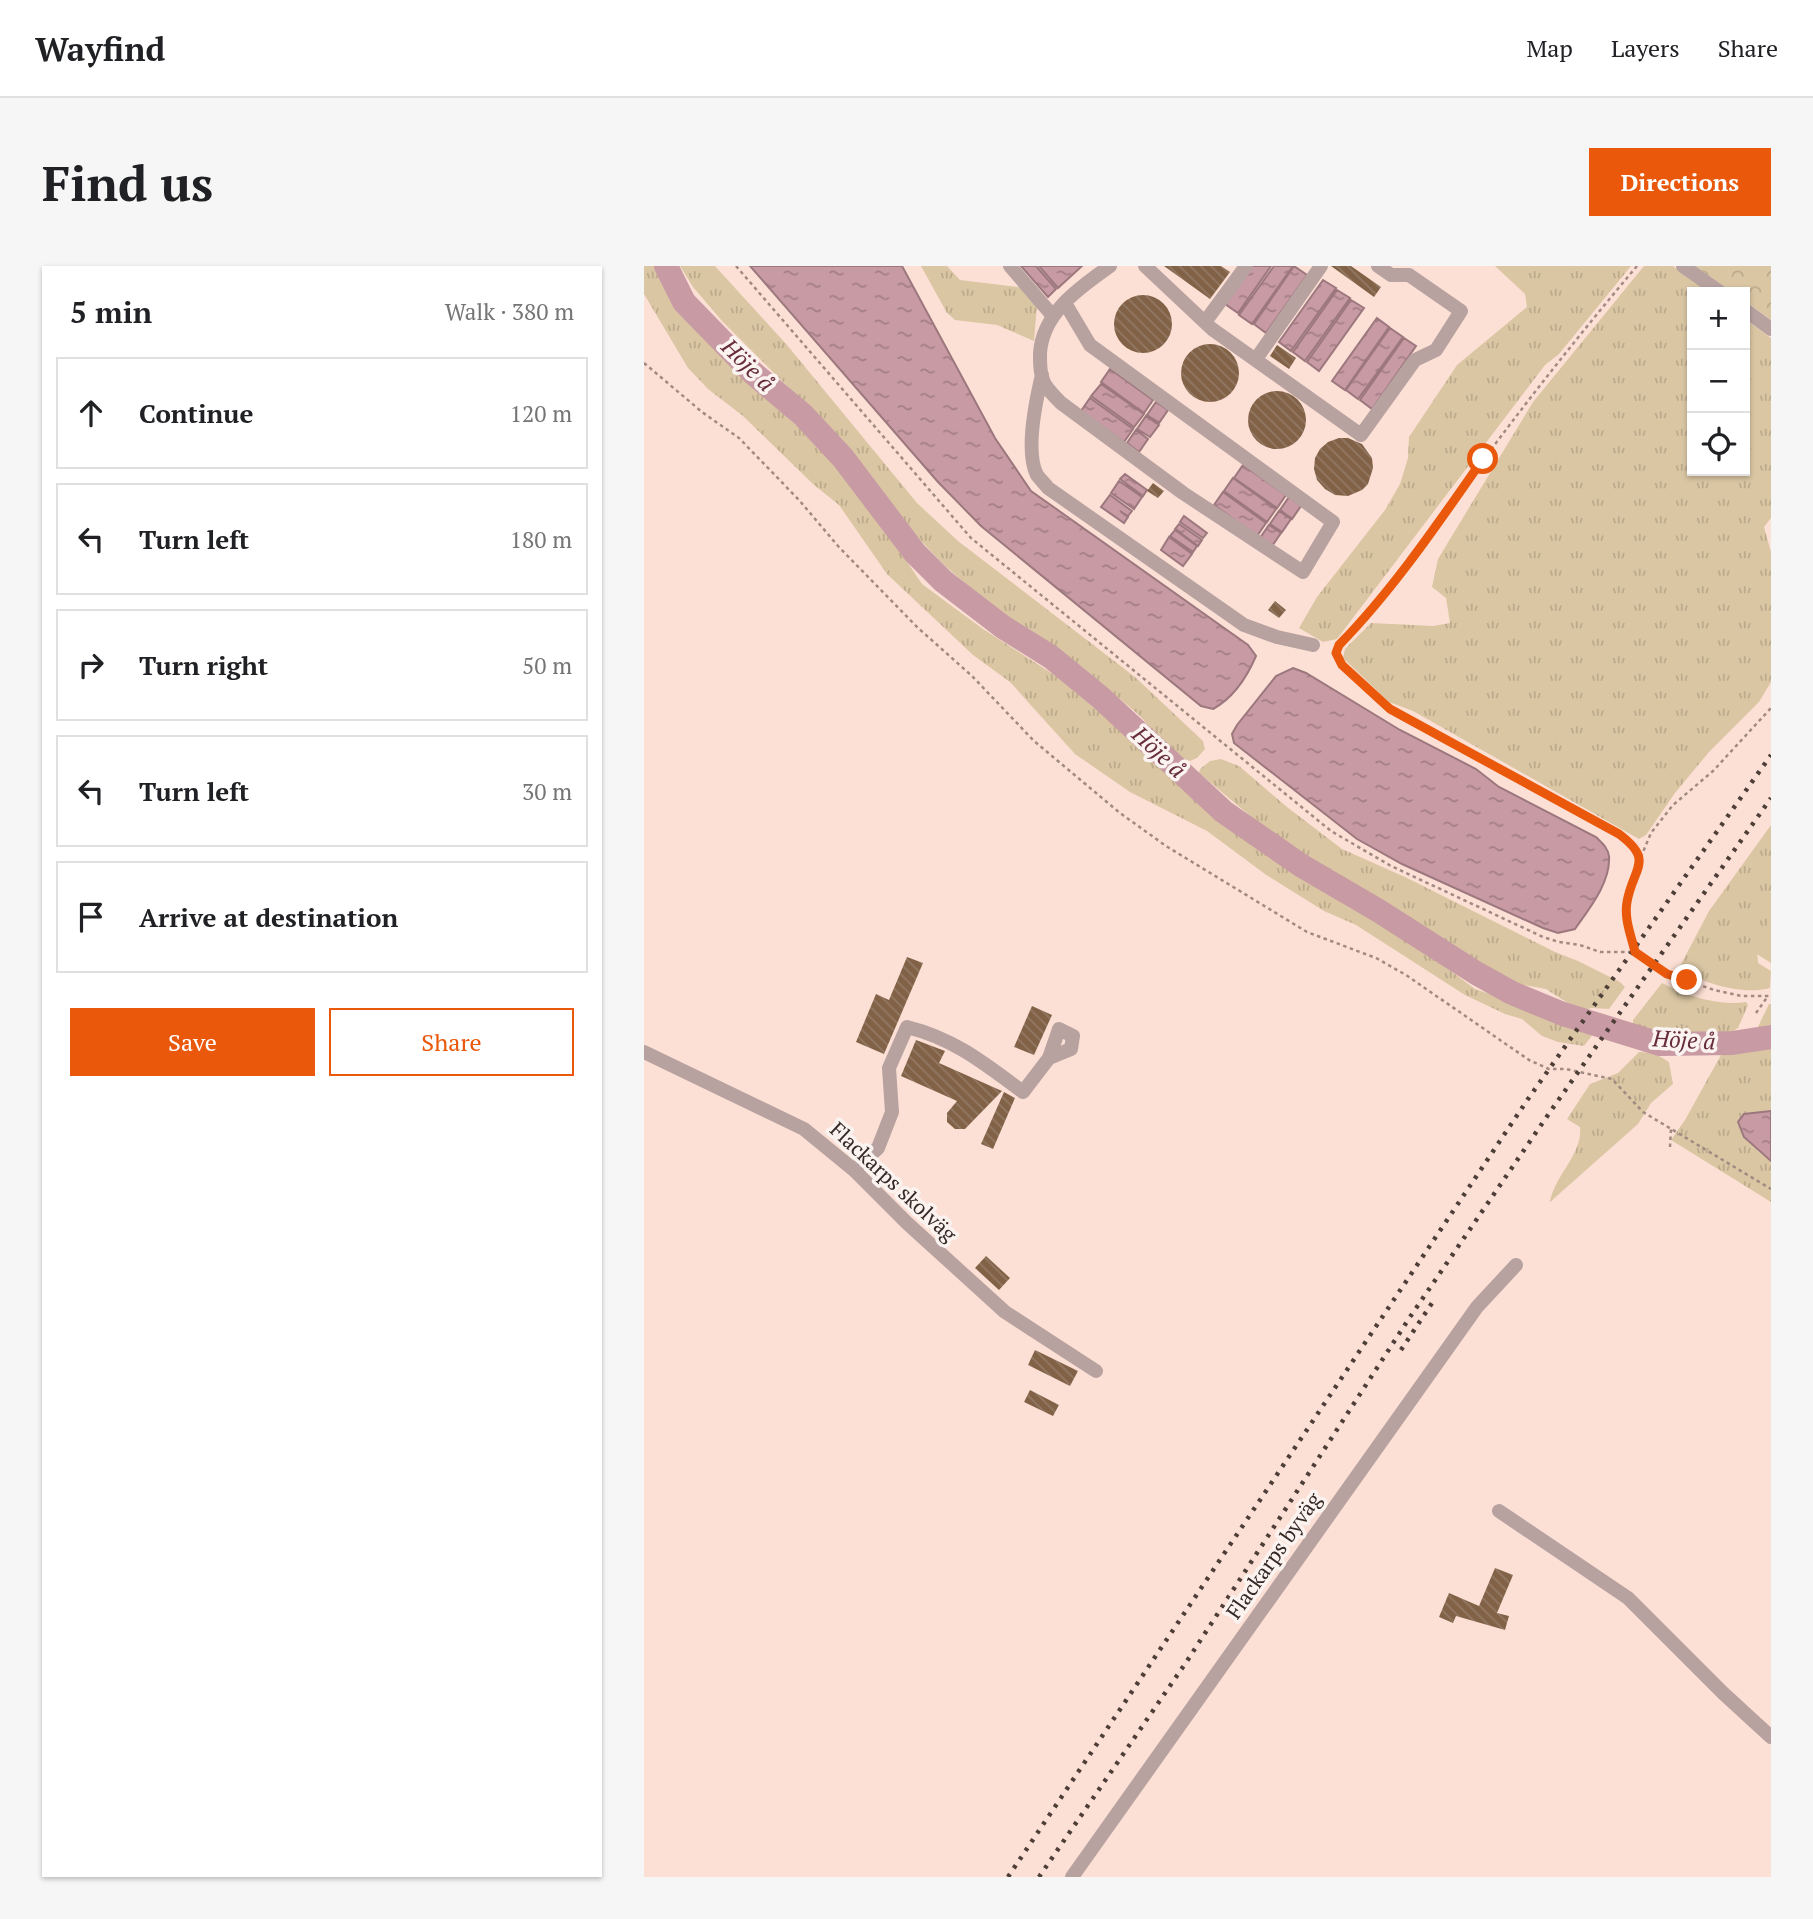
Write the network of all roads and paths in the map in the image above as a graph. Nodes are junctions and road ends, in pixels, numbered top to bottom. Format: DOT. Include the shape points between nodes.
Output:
graph roads {
  1 [pos="736,266"];
  2 [pos="1010,266"];
  3 [pos="1110,266"];
  4 [pos="1145,266"];
  5 [pos="1246,266"];
  6 [pos="1321,266"];
  7 [pos="1378,266"];
  8 [pos="1637,266"];
  9 [pos="1683,266"];
  10 [pos="1713,287"];
  11 [pos="1065,303"];
  12 [pos="1750,314"];
  13 [pos="1052,315"];
  14 [pos="1205,322"];
  15 [pos="1771,329"];
  16 [pos="1256,359"];
  17 [pos="644,363"];
  18 [pos="1042,375"];
  19 [pos="1313,645"];
  20 [pos="1771,708"];
  21 [pos="1640,859"];
  22 [pos="1635,952"];
  23 [pos="1770,996"];
  24 [pos="1756,1013"];
  25 [pos="644,1052"];
  26 [pos="1049,1058"];
  27 [pos="1671,1128"];
  28 [pos="1670,1147"];
  29 [pos="853,1170"];
  30 [pos="1771,1189"];
  31 [pos="1516,1265"];
  32 [pos="1096,1371"];
  33 [pos="1499,1511"];
  34 [pos="1771,1737"];
  35 [pos="1072,1877"];
  1 -- 22 [label="path" via="971,538 1331,831 1391,866 1543,937 1600,952"];
  2 -- 13 [label="street"];
  3 -- 11 [label="street"];
  4 -- 14 [label="street"];
  5 -- 14 [label="street"];
  6 -- 16 [label="street"];
  7 -- 16 [label="street" via="1391,275 1409,275 1461,311 1436,351 1415,360 1361,435"];
  8 -- 21 [label="path" via="1336,653 1342,665 1390,709 1619,834 1636,846"];
  9 -- 10 [label="street"];
  11 -- 13 [label="street"];
  11 -- 18 [label="street" via="1090,345 1333,522 1303,572 1183,493 1071,411 1046,386"];
  12 -- 15 [label="street"];
  13 -- 18 [label="street" via="1041,341"];
  14 -- 16 [label="street"];
  17 -- 27 [label="path" via="739,438 917,628 972,676 1034,741 1119,813 1307,932 1376,958 1406,975 1529,1060 1549,1069 1612,1079 1643,1112"];
  18 -- 19 [label="street" via="1033,461 1048,488 1244,625"];
  20 -- 21 [label="path" via="1713,771 1673,805 1651,832"];
  21 -- 22 [label="path" via="1626,918"];
  22 -- 23 [label="path" via="1667,974 1714,990"];
  23 -- 24 [label="path"];
  25 -- 29 [label="street, Flackarps skolväg" via="804,1129"];
  26 -- 29 [label="street" via="1023,1092 975,1056 933,1034 908,1027 889,1068 892,1112 878,1148"];
  27 -- 28 [label="path"];
  27 -- 30 [label="path"];
  29 -- 32 [label="street, Flackarps skolväg" via="1005,1312"];
  31 -- 35 [label="street, Flackarps byväg" via="1477,1307"];
  33 -- 34 [label="street" via="1628,1598"];
}
